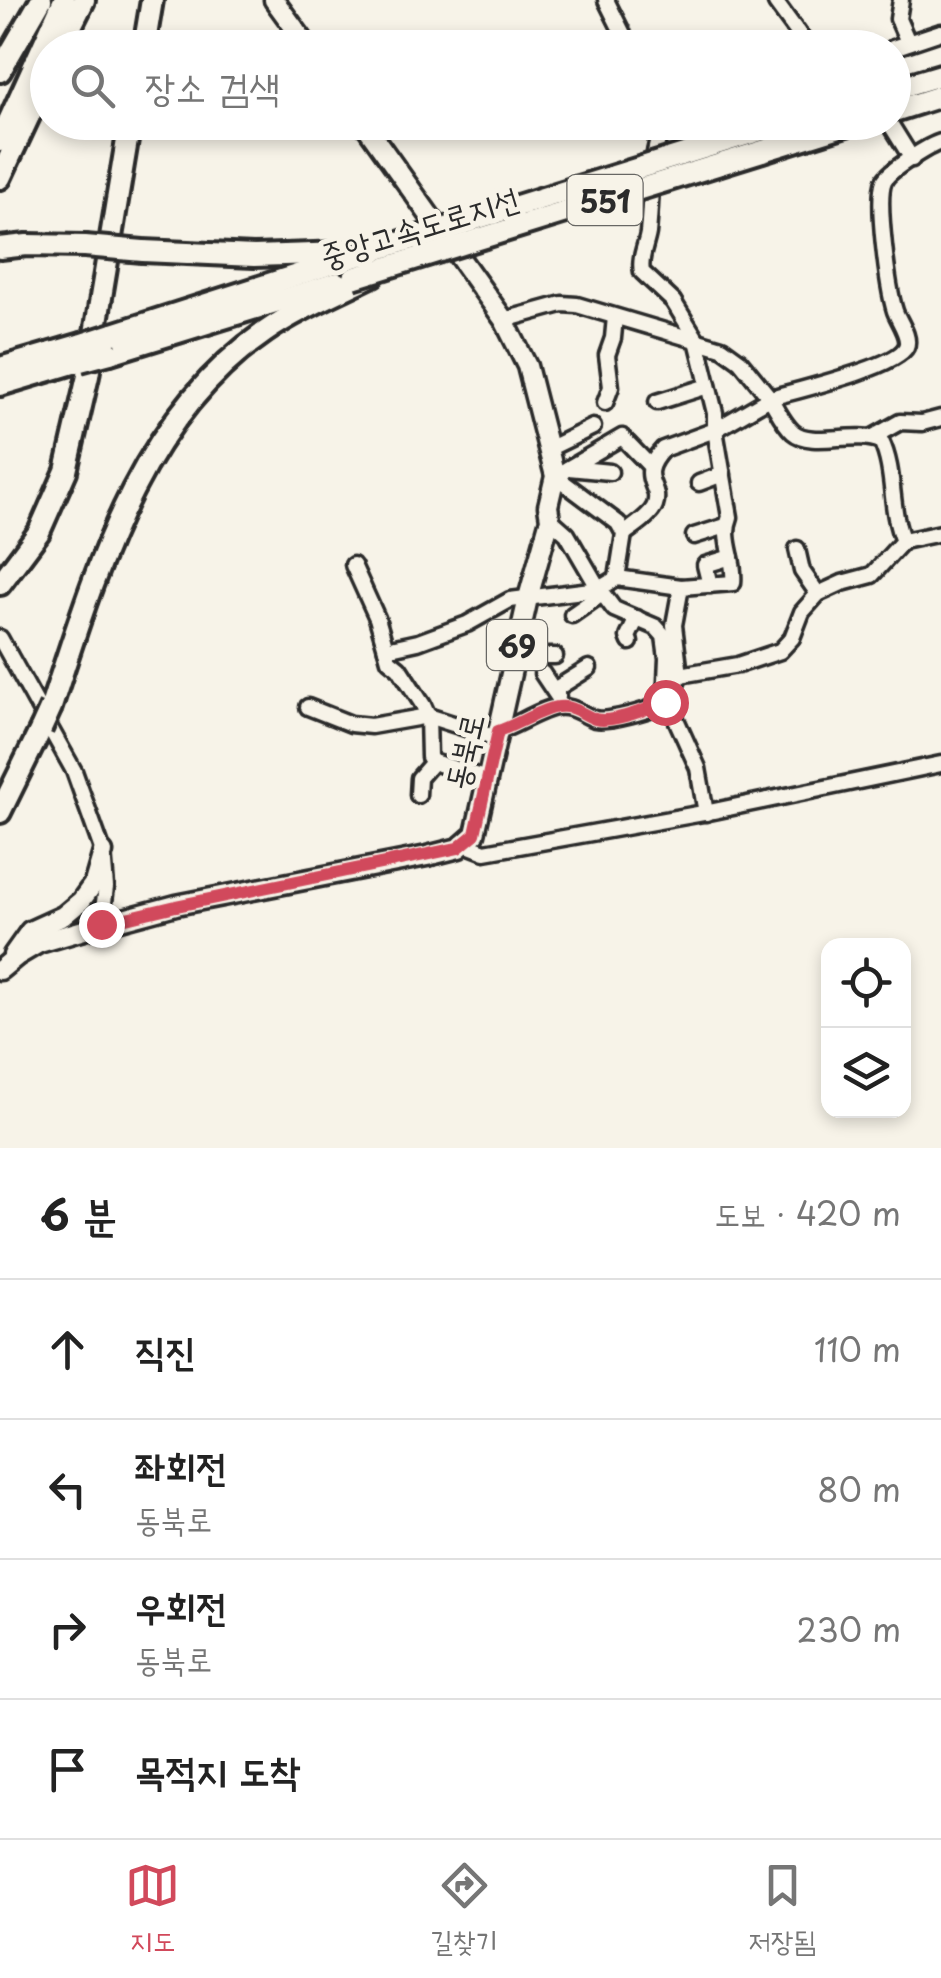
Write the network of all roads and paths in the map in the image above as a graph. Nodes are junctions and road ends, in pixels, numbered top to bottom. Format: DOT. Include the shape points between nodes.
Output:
graph roads {
  1 [pos="40,0"];
  2 [pos="64,0"];
  3 [pos="84,0"];
  4 [pos="152,0"];
  5 [pos="274,0"];
  6 [pos="606,0"];
  7 [pos="902,0"];
  8 [pos="776,3"];
  9 [pos="50,30"];
  10 [pos="69,30"];
  11 [pos="147,30"];
  12 [pos="296,30"];
  13 [pos="621,30"];
  14 [pos="796,30"];
  15 [pos="899,30"];
  16 [pos="941,32"];
  17 [pos="911,42"];
  18 [pos="0,71"];
  19 [pos="30,75"];
  20 [pos="941,75"];
  21 [pos="911,91"];
  22 [pos="941,96"];
  23 [pos="911,97"];
  24 [pos="30,114"];
  25 [pos="127,140"];
  26 [pos="377,140"];
  27 [pos="657,140"];
  28 [pos="697,140"];
  29 [pos="729,140"];
  30 [pos="798,140"];
  31 [pos="900,140"];
  32 [pos="0,141"];
  33 [pos="941,142"];
  34 [pos="654,155"];
  35 [pos="912,159"];
  36 [pos="0,178"];
  37 [pos="0,248"];
  38 [pos="370,252"];
  39 [pos="388,267"];
  40 [pos="350,268"];
  41 [pos="616,317"];
  42 [pos="504,320"];
  43 [pos="697,340"];
  44 [pos="81,353"];
  45 [pos="0,368"];
  46 [pos="0,385"];
  47 [pos="708,386"];
  48 [pos="770,398"];
  49 [pos="658,402"];
  50 [pos="605,404"];
  51 [pos="941,418"];
  52 [pos="594,427"];
  53 [pos="715,430"];
  54 [pos="873,437"];
  55 [pos="548,449"];
  56 [pos="650,466"];
  57 [pos="562,472"];
  58 [pos="610,472"];
  59 [pos="723,474"];
  60 [pos="699,483"];
  61 [pos="550,519"];
  62 [pos="726,526"];
  63 [pos="941,533"];
  64 [pos="624,534"];
  65 [pos="694,536"];
  66 [pos="904,541"];
  67 [pos="797,550"];
  68 [pos="731,557"];
  69 [pos="354,565"];
  70 [pos="617,578"];
  71 [pos="0,584"];
  72 [pos="710,585"];
  73 [pos="681,588"];
  74 [pos="601,592"];
  75 [pos="818,594"];
  76 [pos="528,598"];
  77 [pos="572,615"];
  78 [pos="637,618"];
  79 [pos="0,638"];
  80 [pos="630,642"];
  81 [pos="386,648"];
  82 [pos="516,652"];
  83 [pos="589,668"];
  84 [pos="680,675"];
  85 [pos="547,691"];
  86 [pos="665,702"];
  87 [pos="308,707"];
  88 [pos="562,707"];
  89 [pos="428,716"];
  90 [pos="498,734"];
  91 [pos="433,762"];
  92 [pos="941,764"];
  93 [pos="487,779"];
  94 [pos="418,795"];
  95 [pos="0,812"];
  96 [pos="706,813"];
  97 [pos="462,843"];
  98 [pos="103,852"];
  99 [pos="101,924"];
  100 [pos="4,967"];
  1 -- 18 [label="highway"];
  2 -- 9 [label="highway"];
  3 -- 10 [label="highway"];
  4 -- 11 [label="highway"];
  5 -- 12 [label="main road"];
  6 -- 13 [label="street"];
  7 -- 15 [label="street"];
  8 -- 14 [label="street"];
  16 -- 17 [label="street"];
  19 -- 32 [label="highway"];
  20 -- 21 [label="highway"];
  22 -- 23 [label="highway"];
  24 -- 36 [label="highway"];
  25 -- 71 [label="highway" via="66,470 39,532"];
  26 -- 42 [label="main road, 동북로 / 69"];
  27 -- 34 [label="street"];
  28 -- 34 [label="street"];
  29 -- 38 [label="highway, 중앙고속도로지선 / 551, bridge"];
  30 -- 39 [label="highway, 중앙고속도로지선 / 551, bridge"];
  31 -- 35 [label="street"];
  33 -- 35 [label="street"];
  34 -- 43 [label="street" via="640,265"];
  35 -- 48 [label="street" via="888,175 882,196 887,278 906,348 868,369"];
  37 -- 38 [label="highway, bridge" via="42,244 254,256"];
  38 -- 40 [label="highway, 중앙고속도로지선 / 551, bridge"];
  39 -- 40 [label="highway, 중앙고속도로지선 / 551, bridge"];
  39 -- 95 [label="highway, bridge" via="266,331 178,414 118,520 51,707"];
  40 -- 44 [label="highway, 중앙고속도로지선 / 551, bridge"];
  41 -- 42 [label="street" via="562,304"];
  41 -- 43 [label="street"];
  41 -- 50 [label="street" via="606,340 611,388"];
  42 -- 55 [label="main road, 동북로 / 69" via="527,366"];
  43 -- 47 [label="street"];
  43 -- 48 [label="street" via="740,361"];
  44 -- 45 [label="highway, 중앙고속도로지선 / 551"];
  44 -- 46 [label="highway, 중앙고속도로지선 / 551"];
  47 -- 49 [label="street"];
  47 -- 53 [label="street"];
  48 -- 53 [label="street"];
  48 -- 54 [label="street" via="798,436"];
  51 -- 54 [label="street" via="900,422"];
  52 -- 55 [label="street"];
  53 -- 56 [label="street" via="663,450"];
  53 -- 59 [label="street"];
  54 -- 66 [label="street" via="886,450"];
  55 -- 57 [label="main road, 동북로 / 69"];
  56 -- 57 [label="street" via="622,437"];
  56 -- 64 [label="street" via="655,506"];
  57 -- 58 [label="street"];
  57 -- 61 [label="main road, 동북로 / 69" via="548,506"];
  57 -- 64 [label="street"];
  59 -- 60 [label="street"];
  59 -- 62 [label="street"];
  61 -- 74 [label="street" via="567,534"];
  61 -- 76 [label="main road, 동북로 / 69"];
  62 -- 65 [label="street"];
  62 -- 68 [label="street"];
  63 -- 66 [label="street"];
  64 -- 70 [label="street"];
  66 -- 75 [label="street" via="872,575"];
  67 -- 75 [label="street"];
  68 -- 72 [label="street" via="706,565"];
  68 -- 72 [label="street" via="733,582"];
  69 -- 81 [label="street"];
  70 -- 73 [label="street"];
  70 -- 74 [label="street"];
  72 -- 73 [label="street"];
  73 -- 84 [label="street" via="674,625"];
  74 -- 76 [label="street"];
  74 -- 77 [label="street"];
  74 -- 78 [label="street" via="614,609"];
  75 -- 84 [label="street" via="780,651"];
  76 -- 81 [label="street"];
  76 -- 82 [label="main road, 동북로 / 69"];
  78 -- 80 [label="street"];
  78 -- 86 [label="street" via="664,636"];
  79 -- 98 [label="street" via="74,771"];
  81 -- 89 [label="street"];
  82 -- 85 [label="street" via="550,656 542,673"];
  82 -- 90 [label="main road, 동북로 / 69"];
  83 -- 85 [label="street"];
  84 -- 86 [label="street"];
  85 -- 88 [label="street"];
  86 -- 88 [label="street" via="603,720"];
  86 -- 96 [label="street" via="698,768"];
  87 -- 89 [label="street" via="371,726"];
  88 -- 90 [label="street"];
  89 -- 90 [label="street"];
  89 -- 91 [label="street"];
  90 -- 93 [label="main road, 동북로 / 69"];
  91 -- 93 [label="street"];
  91 -- 94 [label="street" via="419,778"];
  92 -- 96 [label="street"];
  93 -- 97 [label="main road, 동북로 / 69" via="475,834"];
  96 -- 97 [label="street" via="485,852"];
  97 -- 99 [label="main road"];
  98 -- 99 [label="street"];
  98 -- 100 [label="main road" via="81,901 30,931"];
  99 -- 100 [label="main road" via="39,943"];
}
